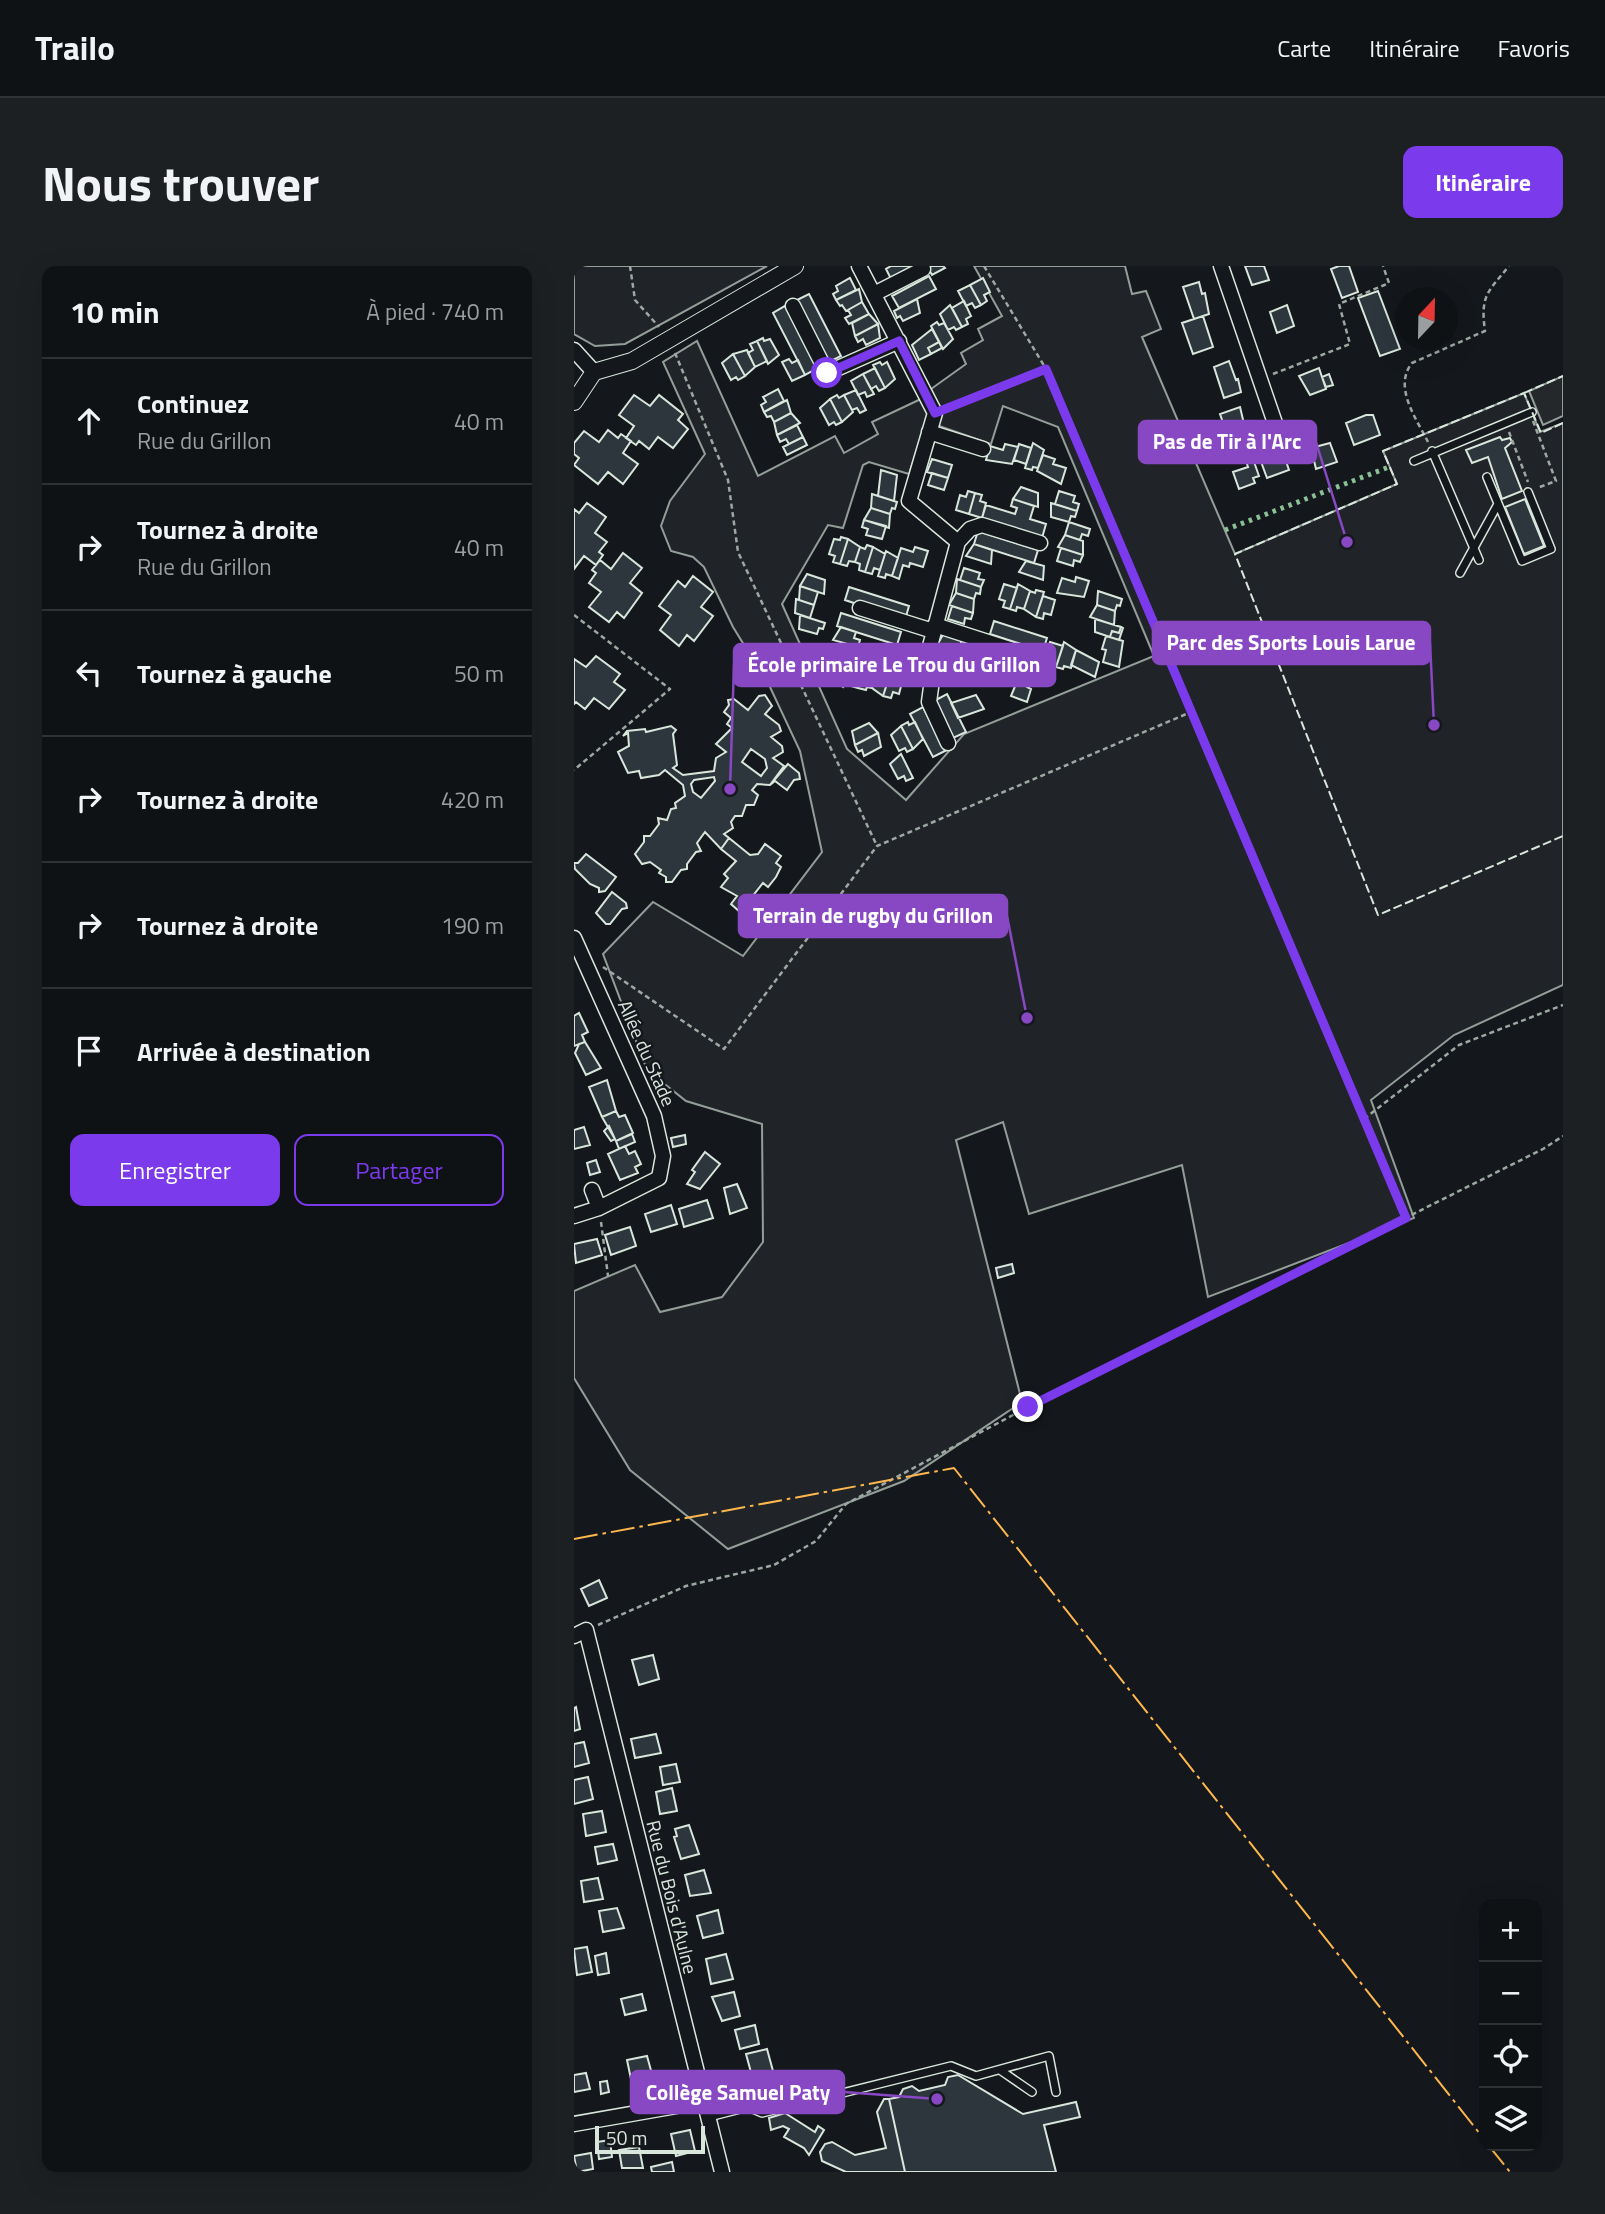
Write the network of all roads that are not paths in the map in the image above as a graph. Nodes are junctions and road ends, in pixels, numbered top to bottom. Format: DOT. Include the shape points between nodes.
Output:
graph roads {
  1 [pos="795,266"];
  2 [pos="859,266"];
  3 [pos="1221,266"];
  4 [pos="923,270"];
  5 [pos="874,294"];
  6 [pos="793,306"];
  7 [pos="899,341"];
  8 [pos="574,350"];
  9 [pos="594,372"];
  10 [pos="574,402"];
  11 [pos="1531,412"];
  12 [pos="1276,426"];
  13 [pos="929,432"];
  14 [pos="983,449"];
  15 [pos="1432,451"];
  16 [pos="1414,461"];
  17 [pos="1487,477"];
  18 [pos="1528,492"];
  19 [pos="1498,503"];
  20 [pos="958,542"];
  21 [pos="1040,543"];
  22 [pos="1474,547"];
  23 [pos="1479,559"];
  24 [pos="1460,573"];
  25 [pos="860,608"];
  26 [pos="934,628"];
  27 [pos="1035,657"];
  28 [pos="948,743"];
  29 [pos="576,943"];
  30 [pos="592,1190"];
  31 [pos="599,1208"];
  32 [pos="574,1216"];
  33 [pos="580,1633"];
  34 [pos="1000,2070"];
  35 [pos="1032,2092"];
  36 [pos="1056,2092"];
  37 [pos="705,2101"];
  38 [pos="709,2117"];
  39 [pos="574,2124"];
  40 [pos="722,2172"];
  1 -- 9 [label="street" via="632,361"];
  2 -- 5 [label="street"];
  3 -- 12 [label="street"];
  4 -- 5 [label="street"];
  5 -- 7 [label="street"];
  6 -- 7 [label="street" via="827,373"];
  7 -- 13 [label="street" via="935,413"];
  8 -- 9 [label="street"];
  9 -- 10 [label="street"];
  11 -- 15 [label="lane"];
  13 -- 14 [label="street"];
  13 -- 20 [label="street" via="909,501"];
  15 -- 16 [label="lane"];
  15 -- 22 [label="lane"];
  17 -- 19 [label="lane"];
  18 -- 19 [label="lane" via="1551,549 1522,561"];
  19 -- 22 [label="lane"];
  20 -- 21 [label="street" via="970,529 982,525"];
  20 -- 26 [label="street"];
  22 -- 23 [label="lane"];
  22 -- 24 [label="lane"];
  25 -- 26 [label="street"];
  26 -- 27 [label="street"];
  26 -- 28 [label="street" via="926,661 932,680 929,702"];
  29 -- 31 [label="street, Allée du Stade" via="654,1116 663,1156 659,1178"];
  30 -- 31 [label="street"];
  31 -- 32 [label="street, Allée du Stade"];
  33 -- 37 [label="street, Rue du Bois d'Aulne"];
  34 -- 35 [label="lane"];
  34 -- 36 [label="lane" via="1049,2056"];
  34 -- 38 [label="lane" via="976,2076 951,2066 762,2113 748,2107"];
  37 -- 38 [label="street, Rue du Bois d'Aulne"];
  37 -- 39 [label="street"];
  38 -- 40 [label="street, Rue du Bois d'Aulne"];
}
